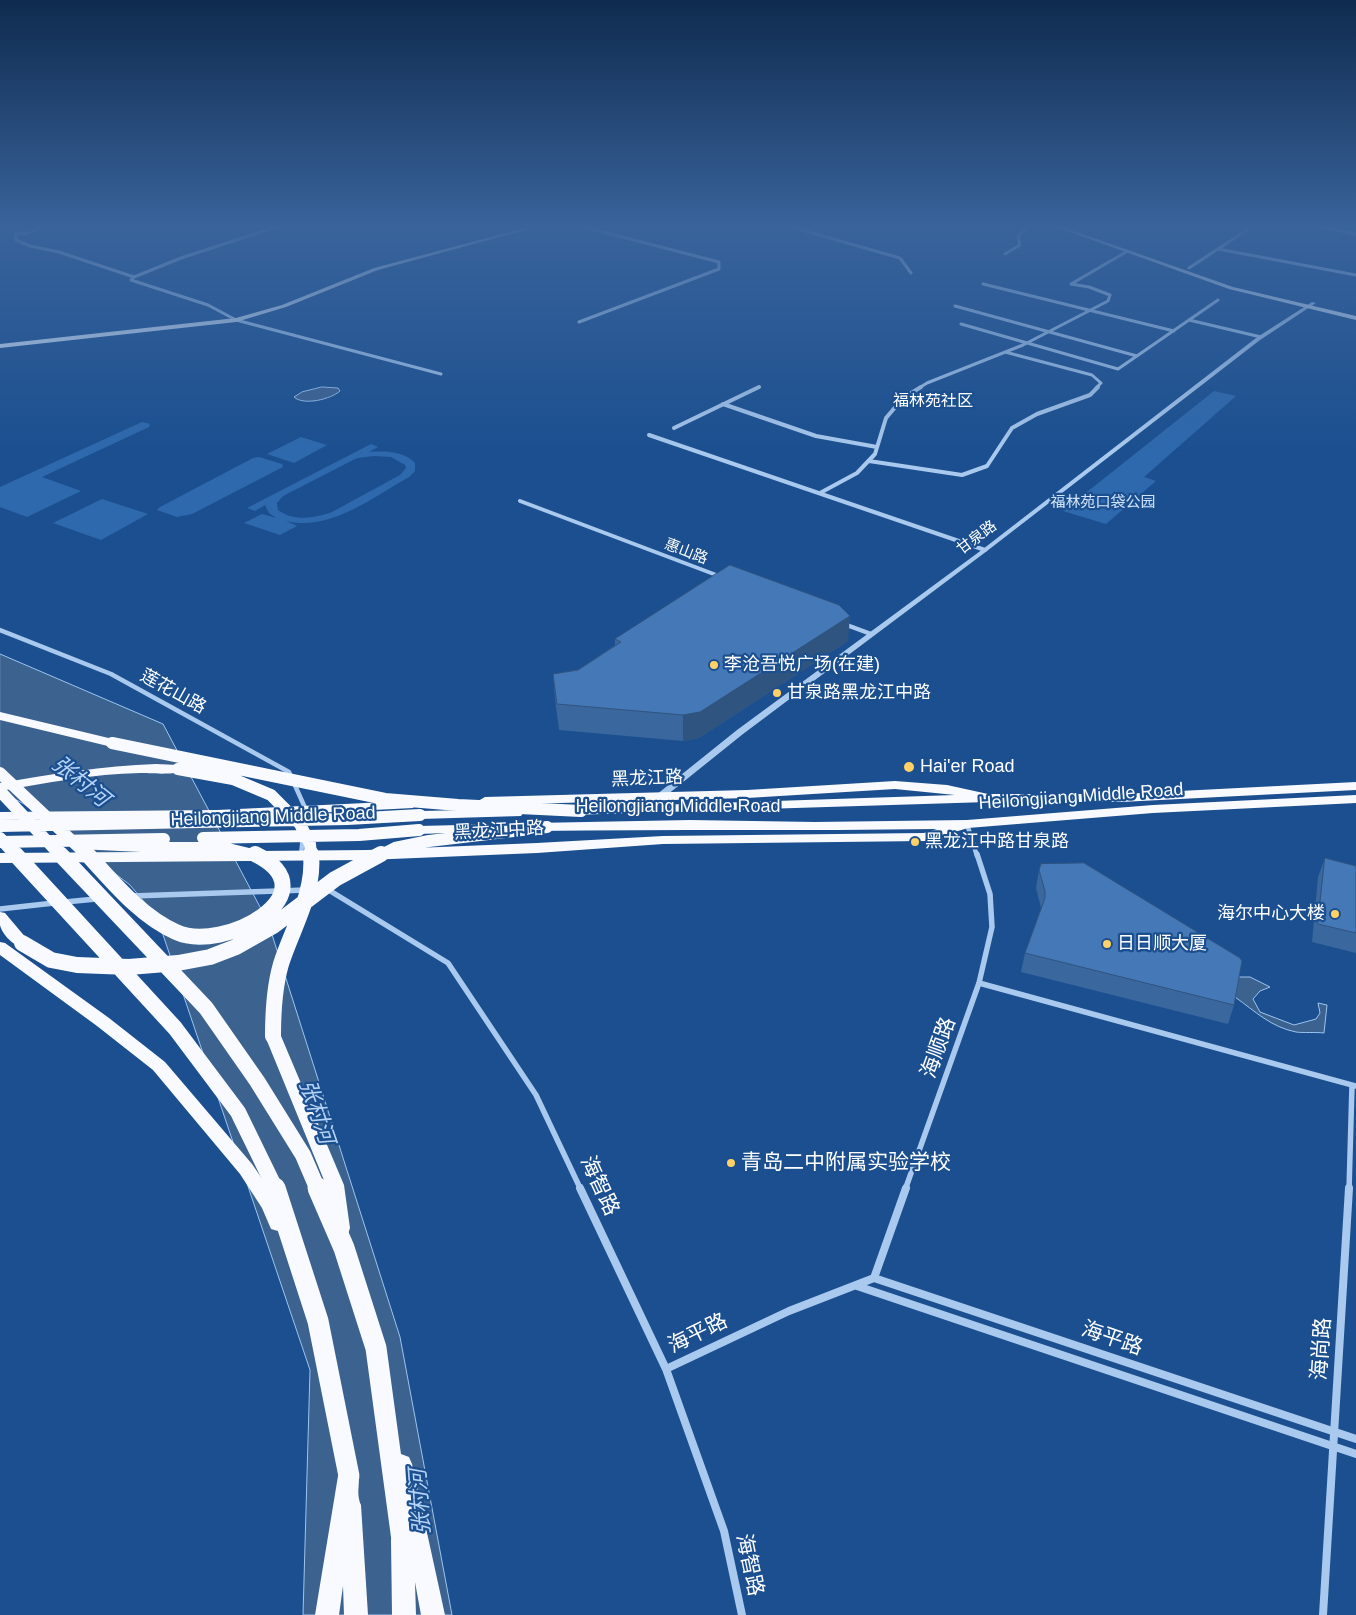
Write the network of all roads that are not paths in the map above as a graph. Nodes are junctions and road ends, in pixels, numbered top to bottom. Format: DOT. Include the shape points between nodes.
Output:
graph roads {
  1 [pos="197,301"];
  2 [pos="285,301"];
  3 [pos="296,301"];
  4 [pos="632,301"];
  5 [pos="1054,301"];
  6 [pos="1107,301"];
  7 [pos="1216,301"];
  8 [pos="1295,301"];
  9 [pos="1298,301"];
  10 [pos="1312,305"];
  11 [pos="955,306"];
  12 [pos="1089,310"];
  13 [pos="1356,313"];
  14 [pos="1356,318"];
  15 [pos="235,319"];
  16 [pos="1189,320"];
  17 [pos="579,322"];
  18 [pos="960,324"];
  19 [pos="1174,331"];
  20 [pos="1048,332"];
  21 [pos="1262,337"];
  22 [pos="1027,343"];
  23 [pos="0,345"];
  24 [pos="1005,352"];
  25 [pos="1137,356"];
  26 [pos="442,374"];
  27 [pos="759,387"];
  28 [pos="723,404"];
  29 [pos="674,428"];
  30 [pos="649,435"];
  31 [pos="877,447"];
  32 [pos="869,461"];
  33 [pos="820,493"];
  34 [pos="520,501"];
  35 [pos="985,550"];
  36 [pos="724,578"];
  37 [pos="834,620"];
  38 [pos="0,630"];
  39 [pos="872,634"];
  40 [pos="0,716"];
  41 [pos="0,773"];
  42 [pos="1356,786"];
  43 [pos="0,789"];
  44 [pos="659,797"];
  45 [pos="988,798"];
  46 [pos="1356,799"];
  47 [pos="306,810"];
  48 [pos="581,811"];
  49 [pos="0,816"];
  50 [pos="966,824"];
  51 [pos="0,826"];
  52 [pos="547,827"];
  53 [pos="0,838"];
  54 [pos="0,843"];
  55 [pos="301,856"];
  56 [pos="0,858"];
  57 [pos="328,889"];
  58 [pos="120,896"];
  59 [pos="110,897"];
  60 [pos="0,909"];
  61 [pos="0,917"];
  62 [pos="0,947"];
  63 [pos="980,983"];
  64 [pos="1354,1086"];
  65 [pos="1353,1205"];
  66 [pos="344,1248"];
  67 [pos="302,1270"];
  68 [pos="874,1278"];
  69 [pos="857,1285"];
  70 [pos="376,1348"];
  71 [pos="666,1369"];
  72 [pos="1334,1432"];
  73 [pos="1356,1439"];
  74 [pos="1334,1446"];
  75 [pos="1356,1454"];
  76 [pos="349,1476"];
  77 [pos="327,1615"];
  78 [pos="356,1615"];
  79 [pos="404,1615"];
  80 [pos="433,1615"];
  81 [pos="742,1615"];
  82 [pos="1323,1615"];
  1 -- 15 [label="street"];
  2 -- 15 [label="main road"];
  3 -- 15 [label="main road"];
  4 -- 17 [label="street"];
  5 -- 12 [label="street"];
  6 -- 12 [label="street"];
  7 -- 16 [label="street"];
  8 -- 10 [label="main road"];
  9 -- 10 [label="main road"];
  10 -- 13 [label="main road"];
  10 -- 14 [label="main road"];
  10 -- 21 [label="street, 甘泉路"];
  11 -- 20 [label="street"];
  12 -- 19 [label="street"];
  12 -- 20 [label="street"];
  15 -- 23 [label="main road"];
  15 -- 26 [label="street"];
  16 -- 19 [label="street"];
  16 -- 21 [label="street"];
  18 -- 22 [label="street"];
  19 -- 25 [label="street"];
  20 -- 22 [label="street"];
  20 -- 25 [label="street"];
  21 -- 35 [label="street, 甘泉路"];
  22 -- 24 [label="street"];
  22 -- 25 [label="street" via="1118,369"];
  24 -- 31 [label="street" via="927,383 903,398 886,418"];
  24 -- 32 [label="street" via="1092,375 1100,383 1090,394 1037,414 1012,428 987,466 962,475"];
  27 -- 28 [label="street"];
  28 -- 29 [label="street"];
  28 -- 31 [label="street" via="816,436"];
  30 -- 33 [label="street"];
  31 -- 32 [label="street"];
  32 -- 33 [label="street" via="857,474"];
  33 -- 35 [label="street"];
  34 -- 36 [label="street, 惠山路"];
  35 -- 39 [label="street, 甘泉路"];
  37 -- 39 [label="street"];
  38 -- 47 [label="street, 莲花山路" via="111,674 289,772"];
  39 -- 44 [label="street, 甘泉路"];
  40 -- 48 [label="highway, bridge" via="112,743 385,799"];
  41 -- 54 [label="highway, bridge" via="74,841 80,847 87,854 93,860 131,898 164,926 178,933 212,936 247,925 281,899 284,887 277,870 268,862 249,852 219,847 150,848 80,846 70,845"];
  42 -- 45 [label="highway, Heilongjiang Middle Road" via="1121,798"];
  43 -- 66 [label="highway, bridge" via="206,1008 303,1155"];
  43 -- 66 [label="highway, bridge" via="109,770 178,769 233,779 271,795 300,824 310,844 312,862 308,895 281,965 272,1004 273,1036 335,1185"];
  44 -- 45 [label="highway, 黑龙江路" via="895,785 947,789"];
  44 -- 47 [label="highway, 黑龙江路" via="469,801"];
  45 -- 48 [label="highway, Heilongjiang Middle Road"];
  46 -- 50 [label="highway, Heilongjiang Middle Road" via="1153,809"];
  47 -- 49 [label="highway, bridge"];
  47 -- 55 [label="street"];
  48 -- 51 [label="highway, Heilongjiang Middle Road, bridge"];
  50 -- 52 [label="highway, Heilongjiang Middle Road"];
  50 -- 55 [label="highway, 黑龙江中路" via="925,837 663,840"];
  50 -- 63 [label="street, 海顺路" via="990,894 992,927"];
  52 -- 54 [label="highway, Heilongjiang Middle Road, bridge"];
  52 -- 61 [label="highway, bridge" via="395,848 335,879 273,926 236,947 210,957 178,963 129,967 77,965 51,960 22,943"];
  53 -- 67 [label="highway, bridge" via="175,1028 238,1112 278,1194"];
  55 -- 56 [label="highway, 黑龙江中路, bridge"];
  55 -- 57 [label="street, 海智路" via="318,883"];
  57 -- 58 [label="street, bridge"];
  57 -- 71 [label="street, 海智路" via="448,963 536,1095"];
  59 -- 60 [label="street, bridge"];
  62 -- 67 [label="highway, bridge" via="159,1066 246,1169 269,1204"];
  63 -- 64 [label="street"];
  63 -- 68 [label="street, 海顺路"];
  64 -- 65 [label="street, 海尚路"];
  65 -- 72 [label="street, 海尚路"];
  66 -- 70 [label="highway, bridge"];
  67 -- 76 [label="highway, bridge" via="318,1321"];
  68 -- 69 [label="street, 海平路"];
  68 -- 72 [label="street, 海平路"];
  69 -- 71 [label="street, 海平路" via="789,1311"];
  69 -- 74 [label="street, 海平路"];
  70 -- 79 [label="highway, bridge" via="402,1540"];
  70 -- 80 [label="highway, bridge"];
  71 -- 81 [label="street, 海智路" via="724,1531"];
  72 -- 73 [label="street, 海平路"];
  72 -- 74 [label="street, 海尚路"];
  74 -- 75 [label="street, 海平路"];
  74 -- 82 [label="street, 海尚路"];
  76 -- 77 [label="highway"];
  76 -- 78 [label="highway"];
}
